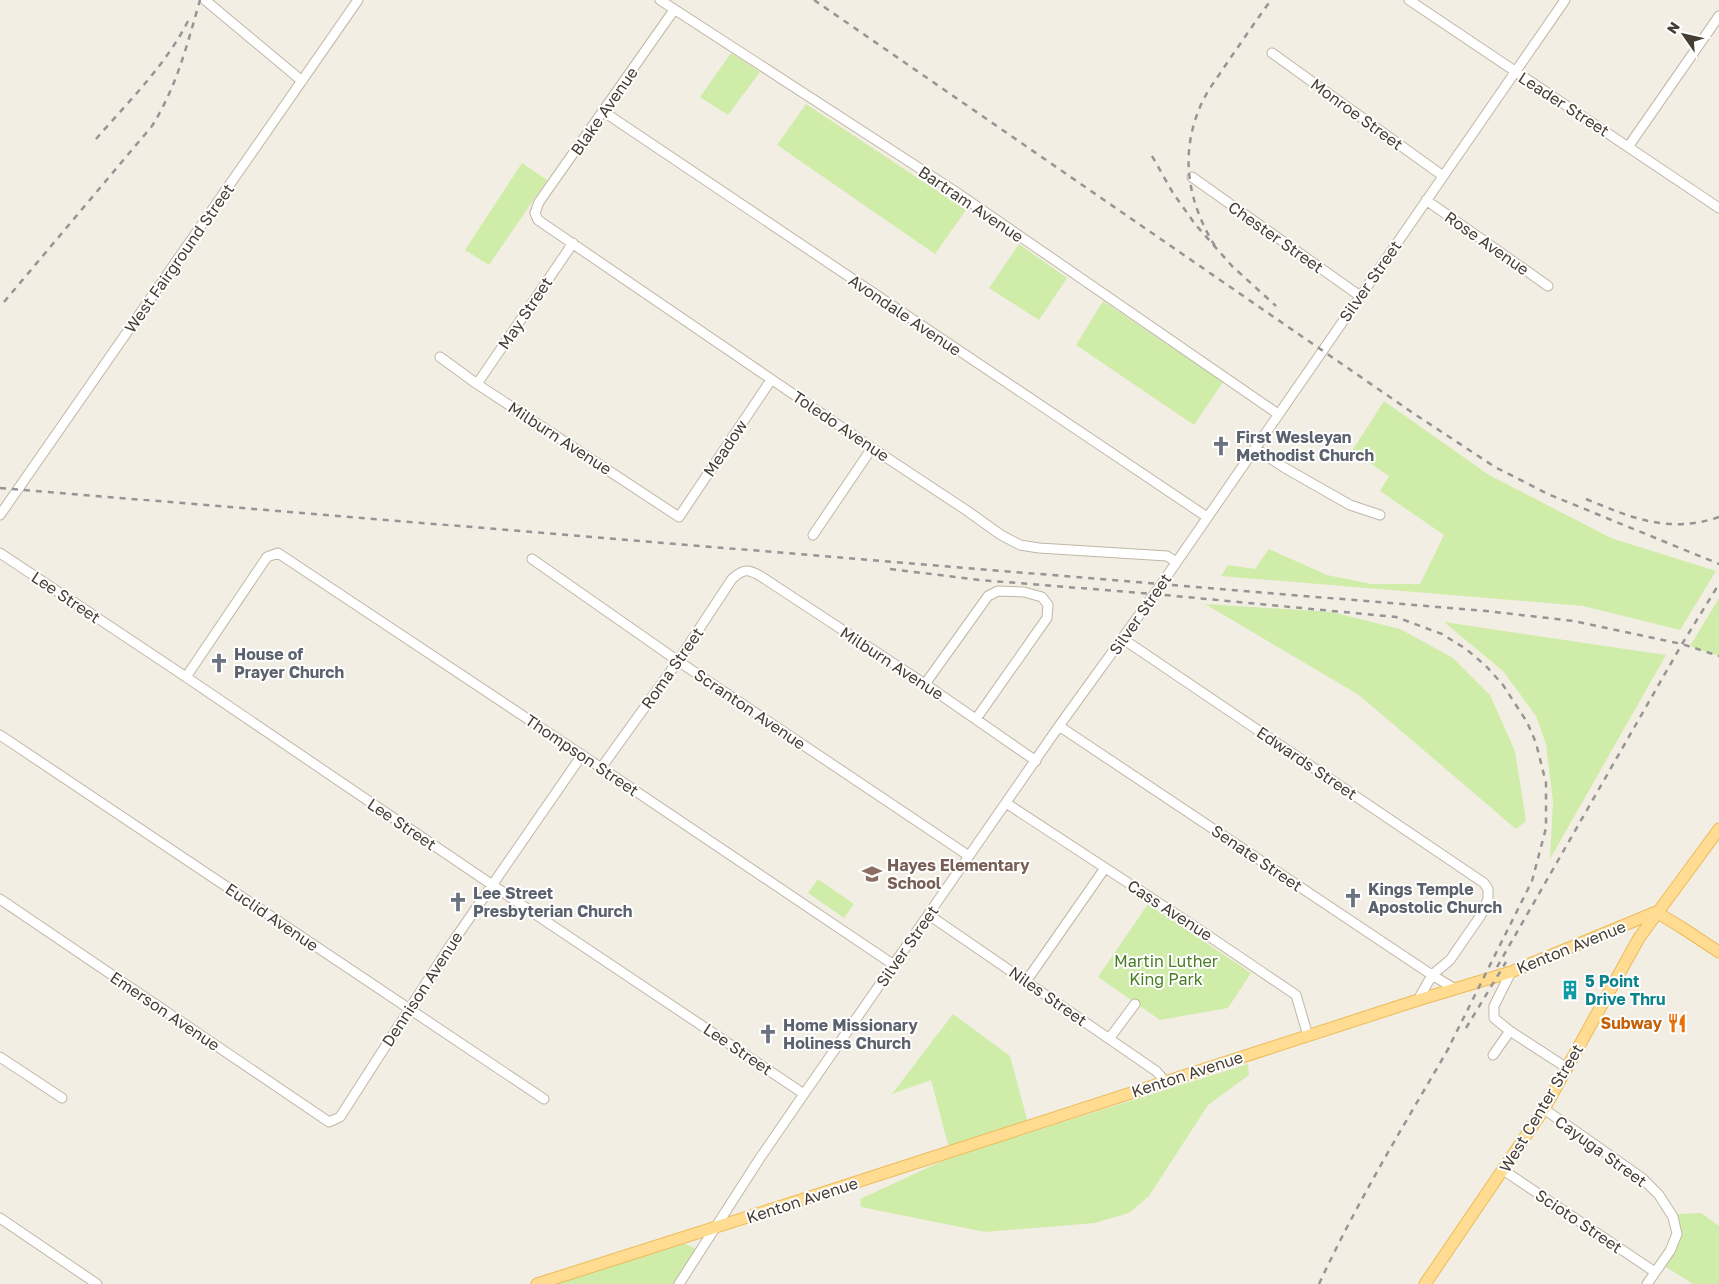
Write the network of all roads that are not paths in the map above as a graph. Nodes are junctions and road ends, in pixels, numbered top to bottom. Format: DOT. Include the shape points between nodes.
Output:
graph roads {
  1 [pos="205,0"];
  2 [pos="358,0"];
  3 [pos="660,0"];
  4 [pos="1409,0"];
  5 [pos="1565,0"];
  6 [pos="674,10"];
  7 [pos="1719,16"];
  8 [pos="1272,53"];
  9 [pos="1515,72"];
  10 [pos="302,81"];
  11 [pos="604,112"];
  12 [pos="1628,147"];
  13 [pos="1443,176"];
  14 [pos="1192,177"];
  15 [pos="1426,200"];
  16 [pos="1719,208"];
  17 [pos="535,213"];
  18 [pos="573,243"];
  19 [pos="1548,286"];
  20 [pos="1360,296"];
  21 [pos="440,357"];
  22 [pos="771,380"];
  23 [pos="477,384"];
  24 [pos="1278,414"];
  25 [pos="872,448"];
  26 [pos="1255,448"];
  27 [pos="0,515"];
  28 [pos="1380,515"];
  29 [pos="679,517"];
  30 [pos="1207,517"];
  31 [pos="813,535"];
  32 [pos="0,553"];
  33 [pos="532,559"];
  34 [pos="1176,562"];
  35 [pos="745,570"];
  36 [pos="1123,639"];
  37 [pos="678,661"];
  38 [pos="186,677"];
  39 [pos="925,684"];
  40 [pos="976,719"];
  41 [pos="1059,726"];
  42 [pos="0,735"];
  43 [pos="582,755"];
  44 [pos="1036,760"];
  45 [pos="601,768"];
  46 [pos="1006,803"];
  47 [pos="1719,829"];
  48 [pos="969,856"];
  49 [pos="1105,868"];
  50 [pos="492,885"];
  51 [pos="0,900"];
  52 [pos="1656,912"];
  53 [pos="929,915"];
  54 [pos="1719,952"];
  55 [pos="894,965"];
  56 [pos="1511,972"];
  57 [pos="1432,975"];
  58 [pos="1027,980"];
  59 [pos="1455,989"];
  60 [pos="1418,1000"];
  61 [pos="1134,1004"];
  62 [pos="408,1009"];
  63 [pos="1510,1031"];
  64 [pos="1308,1036"];
  65 [pos="1109,1039"];
  66 [pos="1492,1055"];
  67 [pos="0,1057"];
  68 [pos="1567,1068"];
  69 [pos="1164,1081"];
  70 [pos="804,1094"];
  71 [pos="62,1098"];
  72 [pos="544,1099"];
  73 [pos="1544,1109"];
  74 [pos="329,1122"];
  75 [pos="1503,1170"];
  76 [pos="0,1218"];
  77 [pos="714,1228"];
  78 [pos="1654,1272"];
  79 [pos="1429,1283"];
  80 [pos="97,1284"];
  81 [pos="537,1284"];
  82 [pos="679,1284"];
  83 [pos="1647,1284"];
  1 -- 10 [label="street"];
  2 -- 10 [label="street, West Fairground Street"];
  3 -- 6 [label="street, Bartram Avenue"];
  4 -- 9 [label="street, Leader Street"];
  5 -- 9 [label="street, Silver Street"];
  6 -- 11 [label="street, Blake Avenue"];
  6 -- 24 [label="street, Bartram Avenue" via="953,190"];
  7 -- 12 [label="street"];
  8 -- 13 [label="street, Monroe Street"];
  9 -- 12 [label="street, Leader Street"];
  9 -- 13 [label="street, Silver Street"];
  10 -- 27 [label="street, West Fairground Street"];
  11 -- 17 [label="street, Blake Avenue" via="539,202"];
  11 -- 30 [label="street, Avondale Avenue"];
  12 -- 16 [label="street, Leader Street"];
  13 -- 15 [label="street, Silver Street"];
  14 -- 20 [label="street, Chester Street"];
  15 -- 19 [label="street, Rose Avenue"];
  15 -- 20 [label="street, Silver Street"];
  17 -- 18 [label="street, Toledo Avenue" via="542,224"];
  18 -- 22 [label="street, Toledo Avenue"];
  18 -- 23 [label="street, May Street"];
  20 -- 24 [label="street, Silver Street"];
  21 -- 23 [label="street, Milburn Avenue"];
  22 -- 25 [label="street, Toledo Avenue"];
  22 -- 29 [label="street, Meadow"];
  23 -- 29 [label="street, Milburn Avenue"];
  24 -- 26 [label="street, Silver Street"];
  25 -- 31 [label="street"];
  25 -- 34 [label="street, Toledo Avenue" via="1001,535 1020,544 1167,556"];
  26 -- 28 [label="street" via="1350,505"];
  26 -- 30 [label="street, Silver Street"];
  30 -- 34 [label="street, Silver Street"];
  32 -- 38 [label="street, Lee Street"];
  33 -- 37 [label="street, Scranton Avenue"];
  34 -- 36 [label="street, Silver Street"];
  35 -- 37 [label="street, Roma Street" via="732,579"];
  35 -- 39 [label="street, Milburn Avenue" via="762,577"];
  36 -- 41 [label="street, Silver Street"];
  36 -- 57 [label="street, Edwards Street" via="1480,879 1488,889 1488,899 1481,914 1450,960"];
  37 -- 45 [label="street, Roma Street"];
  37 -- 48 [label="street, Scranton Avenue"];
  38 -- 43 [label="street, Thompson Street" via="267,557 278,553"];
  38 -- 50 [label="street, Lee Street"];
  39 -- 40 [label="street, Milburn Avenue"];
  39 -- 40 [label="street" via="988,596 998,591 1024,592 1042,597 1048,605 1047,618"];
  40 -- 44 [label="street, Milburn Avenue"];
  41 -- 44 [label="street, Silver Street"];
  41 -- 57 [label="street, Senate Street"];
  42 -- 62 [label="street, Euclid Avenue"];
  43 -- 45 [label="street, Thompson Street"];
  43 -- 50 [label="street, Dennison Avenue"];
  44 -- 46 [label="street, Silver Street"];
  45 -- 55 [label="street, Thompson Street"];
  46 -- 48 [label="street, Silver Street"];
  46 -- 49 [label="street, Cass Avenue"];
  47 -- 52 [label="main road, West Center Street"];
  48 -- 53 [label="street, Silver Street"];
  49 -- 58 [label="street"];
  49 -- 64 [label="street, Cass Avenue" via="1296,995"];
  50 -- 62 [label="street, Dennison Avenue"];
  50 -- 70 [label="street, Lee Street"];
  51 -- 74 [label="street, Emerson Avenue"];
  52 -- 54 [label="main road"];
  52 -- 56 [label="main road, Kenton Avenue"];
  52 -- 68 [label="main road, West Center Street"];
  53 -- 55 [label="street, Silver Street"];
  53 -- 58 [label="street, Niles Street"];
  55 -- 70 [label="street, Silver Street"];
  56 -- 59 [label="main road, Kenton Avenue"];
  56 -- 63 [label="street" via="1494,1006 1494,1018"];
  57 -- 59 [label="street, Senate Street"];
  57 -- 60 [label="street"];
  58 -- 65 [label="street, Niles Street"];
  59 -- 60 [label="main road, Kenton Avenue"];
  60 -- 64 [label="main road, Kenton Avenue"];
  61 -- 65 [label="street"];
  62 -- 72 [label="street, Euclid Avenue"];
  62 -- 74 [label="street, Dennison Avenue" via="340,1117"];
  63 -- 66 [label="street"];
  63 -- 68 [label="street"];
  64 -- 69 [label="main road, Kenton Avenue"];
  65 -- 69 [label="street, Niles Street" via="1156,1071"];
  67 -- 71 [label="street"];
  68 -- 73 [label="main road, West Center Street"];
  69 -- 77 [label="main road, Kenton Avenue"];
  70 -- 77 [label="street, Silver Street"];
  73 -- 75 [label="main road, West Center Street"];
  73 -- 78 [label="street, Cayuga Street" via="1642,1178 1659,1195 1672,1216 1677,1234 1670,1252"];
  75 -- 78 [label="street, Scioto Street"];
  75 -- 79 [label="main road, West Center Street"];
  76 -- 80 [label="street"];
  77 -- 81 [label="main road, Kenton Avenue"];
  77 -- 82 [label="street, Silver Street"];
  78 -- 83 [label="street"];
}
